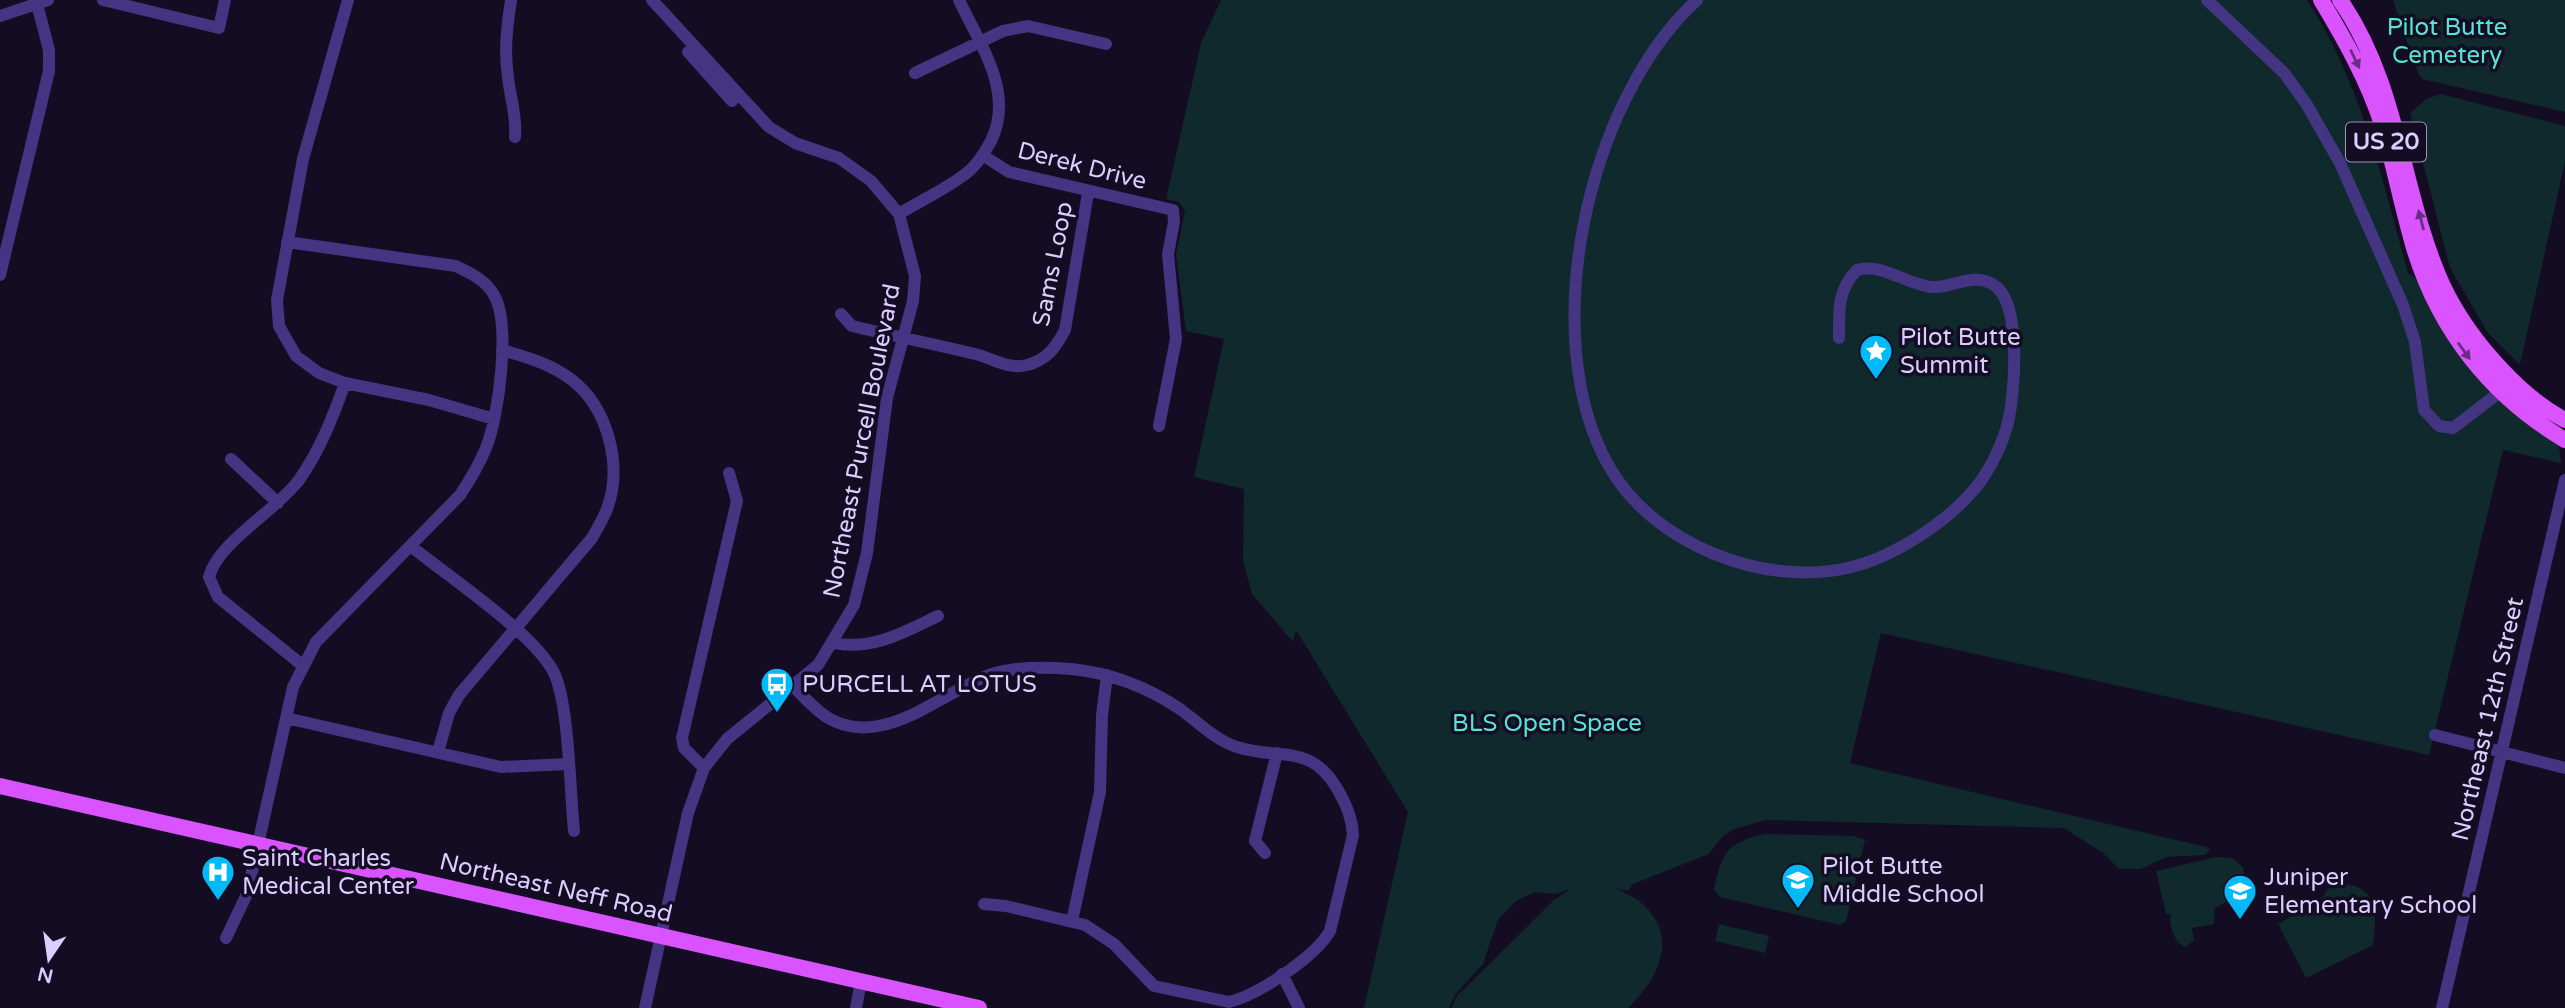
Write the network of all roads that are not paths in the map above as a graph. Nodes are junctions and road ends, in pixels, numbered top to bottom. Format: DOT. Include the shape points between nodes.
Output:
graph roads {
  1 [pos="225,0"];
  2 [pos="348,0"];
  3 [pos="511,0"];
  4 [pos="641,0"];
  5 [pos="652,0"];
  6 [pos="959,0"];
  7 [pos="1696,0"];
  8 [pos="2207,0"];
  9 [pos="2321,0"];
  10 [pos="2340,0"];
  11 [pos="41,1"];
  12 [pos="113,1"];
  13 [pos="0,16"];
  14 [pos="979,43"];
  15 [pos="1106,44"];
  16 [pos="915,73"];
  17 [pos="515,137"];
  18 [pos="984,156"];
  19 [pos="855,169"];
  20 [pos="1088,192"];
  21 [pos="899,214"];
  22 [pos="287,242"];
  23 [pos="0,275"];
  24 [pos="841,314"];
  25 [pos="903,338"];
  26 [pos="1839,338"];
  27 [pos="502,350"];
  28 [pos="345,383"];
  29 [pos="2500,391"];
  30 [pos="494,419"];
  31 [pos="2563,419"];
  32 [pos="1159,426"];
  33 [pos="2565,440"];
  34 [pos="231,459"];
  35 [pos="729,473"];
  36 [pos="2565,480"];
  37 [pos="278,503"];
  38 [pos="412,547"];
  39 [pos="938,616"];
  40 [pos="515,629"];
  41 [pos="834,643"];
  42 [pos="302,665"];
  43 [pos="1107,675"];
  44 [pos="794,687"];
  45 [pos="286,718"];
  46 [pos="2435,735"];
  47 [pos="438,752"];
  48 [pos="1277,753"];
  49 [pos="2502,753"];
  50 [pos="568,764"];
  51 [pos="704,768"];
  52 [pos="2565,768"];
  53 [pos="0,786"];
  54 [pos="574,831"];
  55 [pos="258,844"];
  56 [pos="1265,853"];
  57 [pos="984,904"];
  58 [pos="1072,921"];
  59 [pos="662,935"];
  60 [pos="226,938"];
  61 [pos="1282,974"];
  62 [pos="861,981"];
  63 [pos="645,1008"];
  64 [pos="856,1008"];
  65 [pos="979,1008"];
  66 [pos="1299,1008"];
  67 [pos="2442,1008"];
  1 -- 12 [label="street" via="219,28"];
  2 -- 22 [label="street" via="311,122"];
  3 -- 17 [label="street" via="505,38 517,117"];
  4 -- 19 [label="street, Northeast Purcell Boulevard" via="758,128 792,150"];
  5 -- 19 [label="street, Northeast Purcell Boulevard" via="769,127"];
  6 -- 14 [label="street"];
  7 -- 26 [label="street" via="1675,19 1647,58 1623,104 1581,234 1575,268 1576,347 1592,432 1611,470 1632,497 1660,524 1693,544 1734,560 1780,570 1849,568 1933,526 1978,485 2008,424 2015,367 2007,305 2002,291 1991,282 1931,287 1881,270 1857,271 1843,289"];
  8 -- 29 [label="street" via="2285,74 2340,163 2413,330 2420,399 2430,420 2453,428"];
  9 -- 29 [label="main road, US 20, one-way" via="2370,91 2415,248 2436,302 2465,353"];
  31 -- 10 [label="main road, US 20, one-way" via="2536,402 2498,366 2443,285 2431,257 2393,114 2366,47"];
  11 -- 13 [label="street"];
  11 -- 23 [label="street" via="49,71"];
  14 -- 15 [label="street" via="1027,26"];
  14 -- 16 [label="street"];
  14 -- 18 [label="street" via="998,82 1001,105 998,127"];
  18 -- 20 [label="street, Derek Drive" via="1009,172"];
  18 -- 21 [label="street" via="966,174"];
  19 -- 21 [label="street, Northeast Purcell Boulevard"];
  20 -- 25 [label="street, Sams Loop" via="1065,330 1051,353 1024,366 1005,365"];
  20 -- 32 [label="street, Derek Drive" via="1173,210 1168,254 1176,339"];
  21 -- 25 [label="street, Northeast Purcell Boulevard" via="915,276"];
  22 -- 27 [label="street" via="456,266 478,277 493,292 502,311"];
  22 -- 28 [label="street" via="277,300 279,326 296,356 319,373"];
  24 -- 25 [label="street, Sams Loop" via="852,326"];
  25 -- 41 [label="street, Northeast Purcell Boulevard" via="887,398 860,586"];
  27 -- 30 [label="street"];
  27 -- 40 [label="street" via="541,362 573,381 596,407 610,440 614,474 607,508 592,538"];
  28 -- 30 [label="street"];
  28 -- 37 [label="street" via="331,426 299,480"];
  29 -- 31 [label="main road" via="2509,387 2537,410"];
  29 -- 33 [label="main road, US 20"];
  30 -- 38 [label="street" via="477,470"];
  34 -- 37 [label="street"];
  35 -- 51 [label="street" via="737,501 682,738 684,748"];
  36 -- 49 [label="street, Northeast 12th Street"];
  37 -- 42 [label="street" via="212,562 209,577 218,597"];
  38 -- 40 [label="street"];
  38 -- 42 [label="street" via="325,632"];
  39 -- 41 [label="street" via="887,640 848,646"];
  40 -- 47 [label="street" via="459,695"];
  40 -- 50 [label="street" via="540,649 555,674"];
  41 -- 44 [label="street, Northeast Purcell Boulevard"];
  42 -- 45 [label="street"];
  43 -- 44 [label="street" via="1030,667 993,674 901,720 872,726 838,723"];
  43 -- 48 [label="street" via="1130,681 1171,704 1226,744"];
  43 -- 58 [label="street" via="1100,792"];
  44 -- 51 [label="street, Northeast Purcell Boulevard" via="726,739"];
  45 -- 47 [label="street"];
  45 -- 55 [label="street"];
  46 -- 49 [label="street"];
  47 -- 50 [label="street" via="501,767"];
  48 -- 56 [label="street" via="1255,841"];
  48 -- 61 [label="street" via="1308,758 1330,776 1348,807 1353,835 1330,931 1324,942"];
  49 -- 52 [label="street"];
  49 -- 67 [label="street, Northeast 12th Street"];
  50 -- 54 [label="street"];
  51 -- 59 [label="street, Northeast Purcell Boulevard" via="688,813"];
  53 -- 55 [label="main road, Northeast Neff Road"];
  55 -- 59 [label="main road, Northeast Neff Road"];
  55 -- 60 [label="street" via="247,894"];
  57 -- 58 [label="street"];
  58 -- 61 [label="street" via="1107,938 1154,986 1229,1002"];
  59 -- 62 [label="main road, Northeast Neff Road"];
  59 -- 63 [label="street, Northeast Purcell Boulevard"];
  61 -- 66 [label="street"];
  62 -- 64 [label="street"];
  62 -- 65 [label="main road, Northeast Neff Road"];
}
